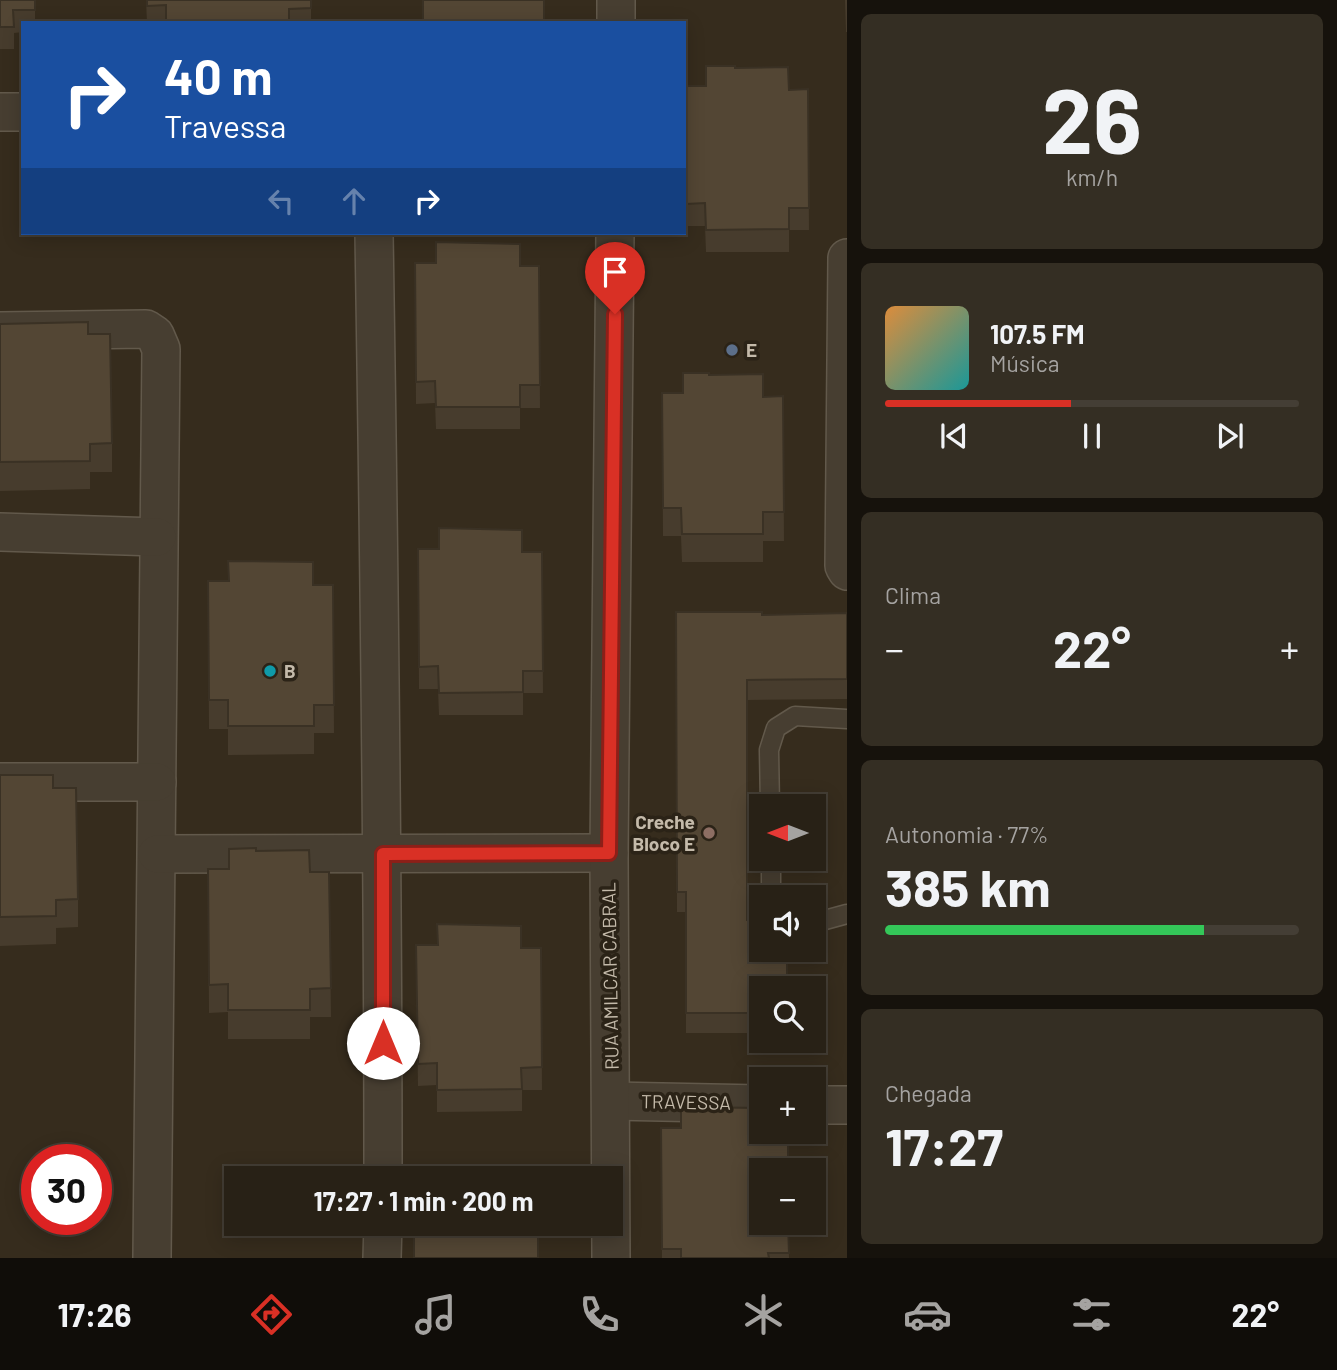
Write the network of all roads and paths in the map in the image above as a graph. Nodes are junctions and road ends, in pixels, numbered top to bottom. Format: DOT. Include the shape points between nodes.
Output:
graph roads {
  1 [pos="616,0"];
  2 [pos="616,21"];
  3 [pos="21,112"];
  4 [pos="0,113"];
  5 [pos="374,235"];
  6 [pos="615,235"];
  7 [pos="847,258"];
  8 [pos="0,331"];
  9 [pos="0,532"];
  10 [pos="157,537"];
  11 [pos="847,571"];
  12 [pos="847,719"];
  13 [pos="0,782"];
  14 [pos="157,782"];
  15 [pos="770,794"];
  16 [pos="609,853"];
  17 [pos="157,854"];
  18 [pos="383,854"];
  19 [pos="847,914"];
  20 [pos="826,920"];
  21 [pos="611,1101"];
  22 [pos="749,1104"];
  23 [pos="826,1105"];
  24 [pos="847,1105"];
  25 [pos="383,1166"];
  26 [pos="383,1236"];
  27 [pos="152,1258"];
  28 [pos="382,1258"];
  29 [pos="611,1258"];
  1 -- 2 [label="street"];
  3 -- 4 [label="street"];
  5 -- 18 [label="street"];
  6 -- 16 [label="street, RUA AMILCAR CABRAL"];
  7 -- 11 [label="street"];
  8 -- 10 [label="street" via="146,329 155,335 161,349"];
  9 -- 10 [label="street"];
  10 -- 14 [label="street"];
  12 -- 15 [label="lane" via="795,716 775,728 769,750"];
  13 -- 14 [label="street"];
  14 -- 17 [label="street"];
  16 -- 18 [label="street"];
  16 -- 21 [label="street, RUA AMILCAR CABRAL"];
  17 -- 18 [label="street"];
  17 -- 27 [label="street"];
  18 -- 25 [label="street"];
  19 -- 20 [label="lane"];
  21 -- 22 [label="street, TRAVESSA"];
  21 -- 29 [label="street, RUA AMILCAR CABRAL"];
  23 -- 24 [label="street"];
  26 -- 28 [label="street"];
}
